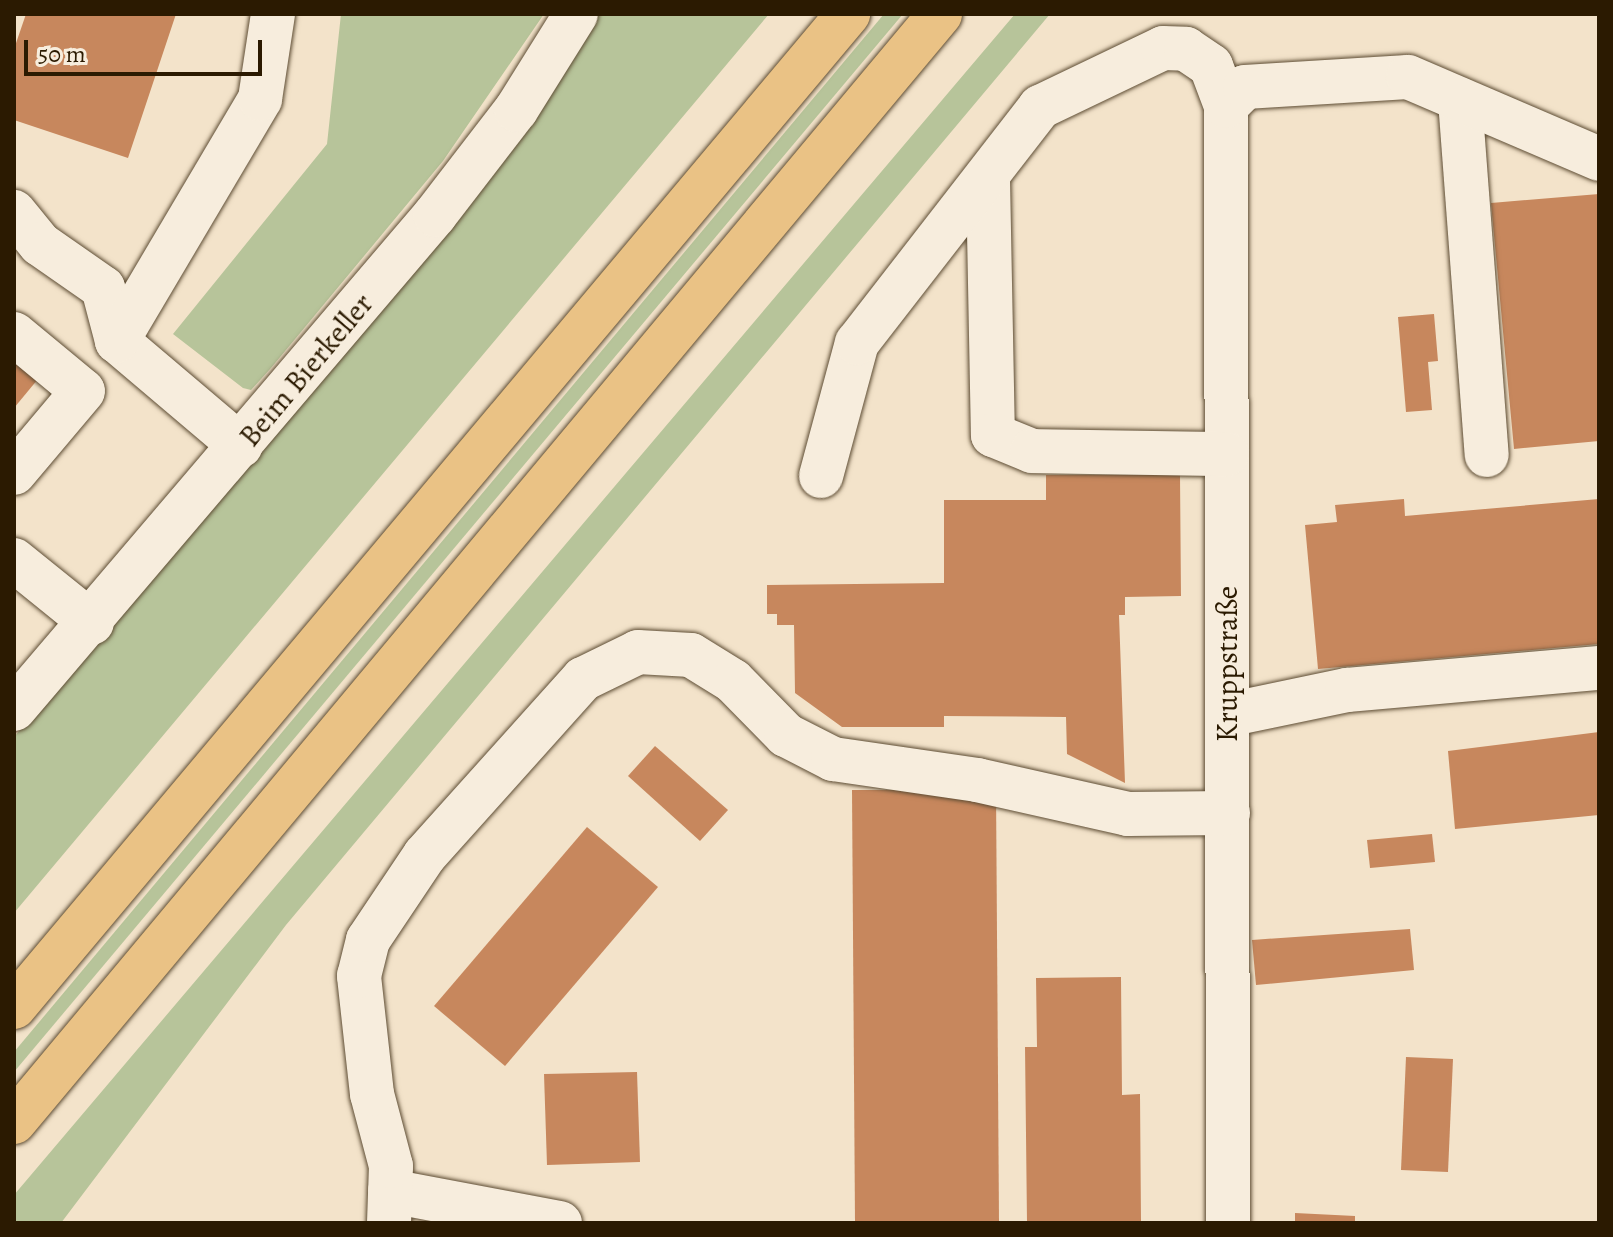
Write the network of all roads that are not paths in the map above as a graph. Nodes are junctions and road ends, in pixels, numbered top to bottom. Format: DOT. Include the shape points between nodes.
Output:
graph roads {
  1 [pos="273,14"];
  2 [pos="576,14"];
  3 [pos="848,14"];
  4 [pos="940,14"];
  5 [pos="1460,100"];
  6 [pos="1226,106"];
  7 [pos="1599,159"];
  8 [pos="988,179"];
  9 [pos="14,212"];
  10 [pos="14,334"];
  11 [pos="117,341"];
  12 [pos="241,446"];
  13 [pos="1227,454"];
  14 [pos="1487,455"];
  15 [pos="14,473"];
  16 [pos="821,476"];
  17 [pos="14,560"];
  18 [pos="92,623"];
  19 [pos="1599,668"];
  20 [pos="14,709"];
  21 [pos="1227,715"];
  22 [pos="1228,813"];
  23 [pos="14,1007"];
  24 [pos="14,1122"];
  25 [pos="390,1193"];
  26 [pos="560,1223"];
  27 [pos="1228,1223"];
  1 -- 11 [label="street" via="260,99"];
  2 -- 12 [label="street, Beim Bierkeller" via="470,171"];
  3 -- 23 [label="highway"];
  4 -- 24 [label="highway"];
  5 -- 6 [label="street" via="1408,77 1245,87"];
  5 -- 7 [label="street"];
  5 -- 14 [label="street"];
  6 -- 8 [label="street" via="1205,61 1186,49 1163,48 1040,107"];
  6 -- 13 [label="street, Kruppstraße"];
  8 -- 13 [label="street" via="988,420 993,435 1032,451"];
  8 -- 16 [label="street" via="857,343"];
  9 -- 11 [label="street" via="40,244 103,288"];
  10 -- 15 [label="street" via="83,391"];
  11 -- 12 [label="street"];
  12 -- 18 [label="street, Beim Bierkeller"];
  13 -- 21 [label="street, Kruppstraße"];
  17 -- 18 [label="street"];
  18 -- 20 [label="street, Beim Bierkeller"];
  19 -- 21 [label="street" via="1347,690"];
  21 -- 22 [label="street, Kruppstraße"];
  22 -- 25 [label="street" via="1128,814 977,780 833,759 786,735 733,681 691,655 638,652 583,679 425,855 368,940 359,976"];
  22 -- 27 [label="street, Kruppstraße"];
  25 -- 26 [label="street"];
}
